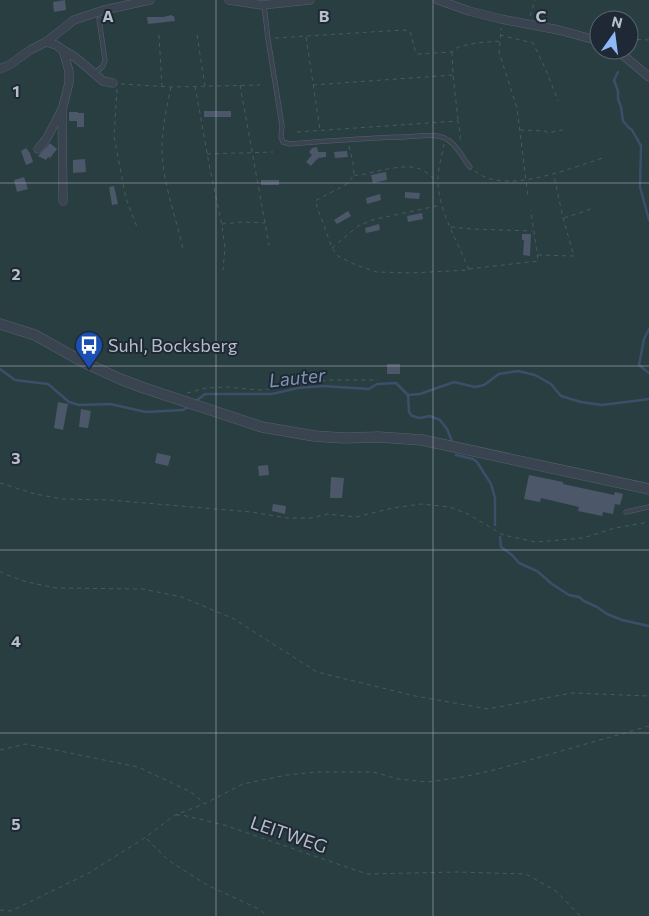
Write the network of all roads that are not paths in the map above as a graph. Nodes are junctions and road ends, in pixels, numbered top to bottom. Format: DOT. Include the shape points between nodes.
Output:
graph roads {
  1 [pos="150,0"];
  2 [pos="229,0"];
  3 [pos="310,0"];
  4 [pos="438,0"];
  5 [pos="264,5"];
  6 [pos="99,19"];
  7 [pos="589,38"];
  8 [pos="46,42"];
  9 [pos="63,50"];
  10 [pos="629,60"];
  11 [pos="0,69"];
  12 [pos="94,74"];
  13 [pos="649,77"];
  14 [pos="113,83"];
  15 [pos="62,110"];
  16 [pos="38,149"];
  17 [pos="470,167"];
  18 [pos="63,201"];
  19 [pos="0,324"];
  20 [pos="649,489"];
  21 [pos="649,507"];
  22 [pos="626,512"];
  1 -- 8 [label="street" via="74,20"];
  2 -- 5 [label="street"];
  3 -- 5 [label="street"];
  4 -- 7 [label="street" via="469,11"];
  5 -- 17 [label="lane" via="284,142 441,137 454,145"];
  6 -- 12 [label="lane" via="105,60"];
  8 -- 9 [label="street"];
  8 -- 11 [label="street"];
  9 -- 12 [label="street"];
  9 -- 15 [label="street" via="69,83"];
  10 -- 13 [label="street"];
  12 -- 14 [label="street"];
  15 -- 16 [label="street"];
  15 -- 18 [label="street"];
  19 -- 20 [label="street" via="35,335 120,379 262,427 314,436 422,440"];
  21 -- 22 [label="lane"];
}
